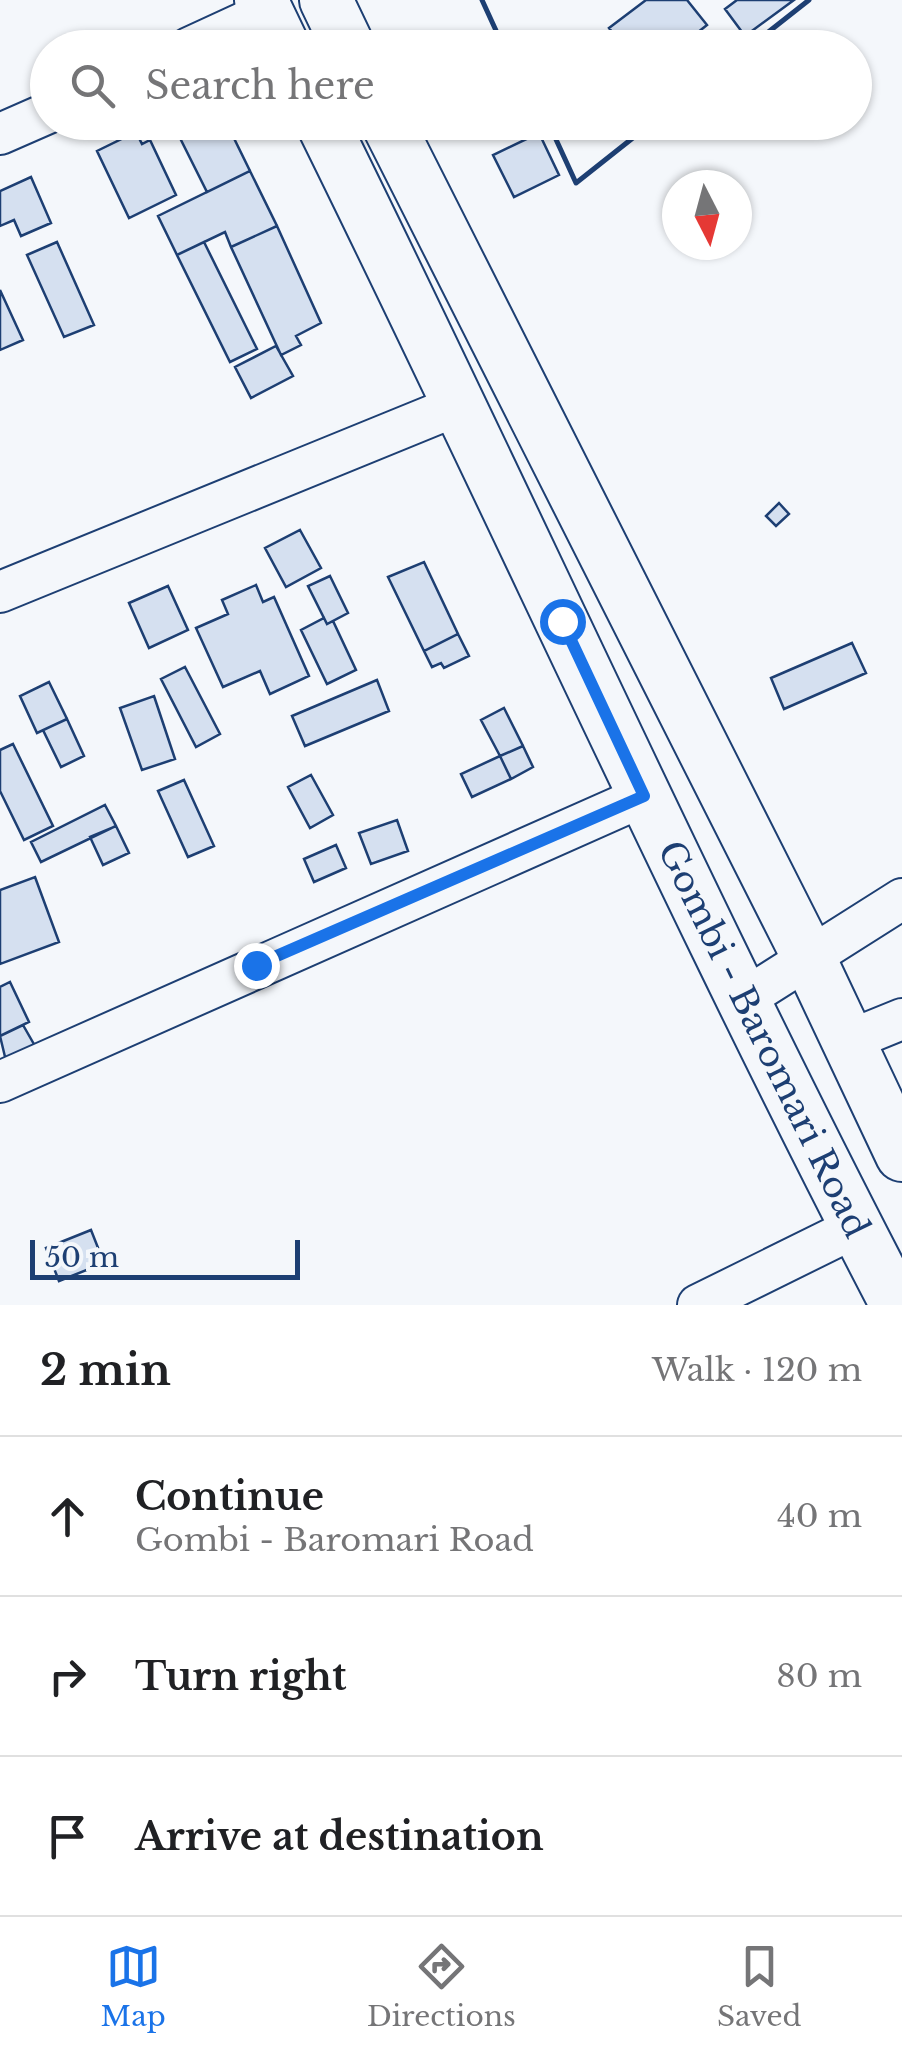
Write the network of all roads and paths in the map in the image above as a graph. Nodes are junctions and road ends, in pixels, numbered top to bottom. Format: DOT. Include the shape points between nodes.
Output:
graph roads {
  1 [pos="326,0"];
  2 [pos="271,20"];
  3 [pos="242,30"];
  4 [pos="340,30"];
  5 [pos="30,120"];
  6 [pos="0,134"];
  7 [pos="331,140"];
  8 [pos="395,140"];
  9 [pos="461,404"];
  10 [pos="0,592"];
  11 [pos="644,796"];
  12 [pos="902,899"];
  13 [pos="808,958"];
  14 [pos="744,999"];
  15 [pos="902,1019"];
  16 [pos="848,1041"];
  17 [pos="0,1082"];
  18 [pos="902,1155"];
  19 [pos="856,1228"];
  20 [pos="698,1305"];
  21 [pos="897,1305"];
  1 -- 4 [label="main road"];
  2 -- 3 [label="street"];
  5 -- 6 [label="street"];
  7 -- 9 [label="main road, Gombi - Baromari Road"];
  8 -- 13 [label="main road, Gombi - Baromari Road"];
  9 -- 10 [label="street"];
  9 -- 11 [label="main road, Gombi - Baromari Road"];
  11 -- 14 [label="main road, Gombi - Baromari Road"];
  11 -- 17 [label="street"];
  12 -- 13 [label="street"];
  13 -- 14 [label="street"];
  13 -- 16 [label="main road, Gombi - Baromari Road"];
  14 -- 19 [label="main road, Gombi - Baromari Road"];
  15 -- 16 [label="street"];
  16 -- 18 [label="main road, Gombi - Baromari Road"];
  19 -- 20 [label="street"];
  19 -- 21 [label="main road, Gombi - Baromari Road"];
}
